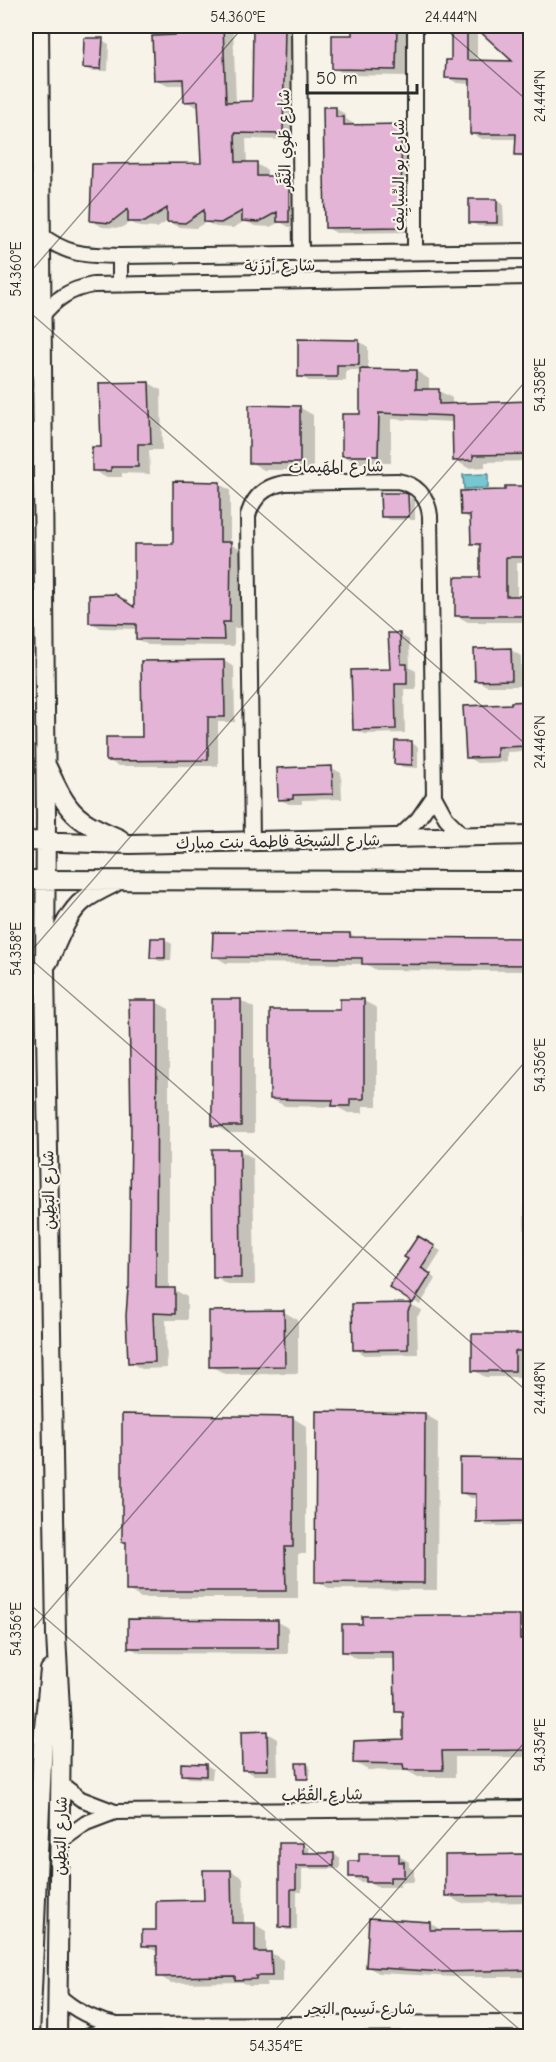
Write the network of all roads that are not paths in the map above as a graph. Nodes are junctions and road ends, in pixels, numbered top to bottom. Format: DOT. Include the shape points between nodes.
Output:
graph roads {
  1 [pos="39,26"];
  2 [pos="299,26"];
  3 [pos="415,26"];
  4 [pos="40,234"];
  5 [pos="531,251"];
  6 [pos="415,252"];
  7 [pos="301,254"];
  8 [pos="120,256"];
  9 [pos="531,277"];
  10 [pos="120,284"];
  11 [pos="41,317"];
  12 [pos="44,760"];
  13 [pos="434,796"];
  14 [pos="531,835"];
  15 [pos="464,836"];
  16 [pos="399,838"];
  17 [pos="26,841"];
  18 [pos="45,841"];
  19 [pos="252,841"];
  20 [pos="130,844"];
  21 [pos="26,880"];
  22 [pos="120,880"];
  23 [pos="45,881"];
  24 [pos="531,881"];
  25 [pos="45,969"];
  26 [pos="56,1635"];
  27 [pos="61,1784"];
  28 [pos="531,1808"];
  29 [pos="115,1812"];
  30 [pos="61,1841"];
  31 [pos="57,1995"];
  32 [pos="530,2023"];
  33 [pos="117,2025"];
  34 [pos="433,2030"];
  35 [pos="260,2031"];
  36 [pos="30,2037"];
  37 [pos="57,2037"];
  38 [pos="87,2037"];
  39 [pos="530,2037"];
  1 -- 4 [label="main road, شارع البَطِين"];
  2 -- 7 [label="street, شارع طَوِي النَّقَر"];
  3 -- 6 [label="street, شارع بو السِّيايِيف"];
  4 -- 8 [label="street, شارع أرزَنة" via="80,254"];
  4 -- 11 [label="main road, شارع البَطِين"];
  5 -- 6 [label="street, شارع أرزَنة"];
  6 -- 7 [label="street, شارع أرزَنة"];
  7 -- 8 [label="street, شارع أرزَنة"];
  8 -- 10 [label="street"];
  9 -- 10 [label="street, شارع أرزَنة"];
  10 -- 11 [label="street, شارع أرزَنة" via="69,291"];
  11 -- 12 [label="main road, شارع البَطِين"];
  12 -- 18 [label="main road, شارع البَطِين"];
  12 -- 20 [label="main road" via="73,813 94,828"];
  13 -- 15 [label="street" via="446,818"];
  13 -- 16 [label="street"];
  13 -- 19 [label="street, شارع المهَيمات" via="430,516 425,497 410,484 397,481 277,484 258,495 249,516"];
  14 -- 15 [label="main road, شارع الشيخة فاطمة بنت مبارك"];
  15 -- 16 [label="main road, شارع الشيخة فاطمة بنت مبارك"];
  16 -- 19 [label="main road, شارع الشيخة فاطمة بنت مبارك"];
  17 -- 18 [label="main road, شارع الشيخة فاطمة بنت مبارك"];
  18 -- 20 [label="main road, شارع الشيخة فاطمة بنت مبارك"];
  18 -- 23 [label="main road, شارع البَطِين"];
  19 -- 20 [label="main road, شارع الشيخة فاطمة بنت مبارك"];
  21 -- 23 [label="main road"];
  22 -- 23 [label="main road"];
  22 -- 24 [label="main road"];
  22 -- 25 [label="main road" via="77,906"];
  23 -- 25 [label="main road, شارع البَطِين"];
  25 -- 26 [label="main road, شارع البَطِين"];
  26 -- 27 [label="main road, شارع البَطِين"];
  26 -- 36 [label="main road, شارع البَطِين" via="44,1721"];
  27 -- 29 [label="street, شارع القُطُب" via="81,1799"];
  27 -- 30 [label="main road, شارع البَطِين"];
  28 -- 29 [label="street, شارع القُطُب"];
  29 -- 30 [label="street, شارع القُطُب" via="86,1823"];
  30 -- 31 [label="main road, شارع البَطِين"];
  31 -- 33 [label="street, شارع نَسِيم البَحر" via="79,2012"];
  31 -- 37 [label="main road, شارع البَطِين"];
  32 -- 34 [label="street, شارع نَسِيم البَحر"];
  32 -- 39 [label="street"];
  33 -- 35 [label="street, شارع نَسِيم البَحر"];
  33 -- 38 [label="street, شارع نَسِيم البَحر"];
  34 -- 35 [label="street, شارع نَسِيم البَحر"];
}
